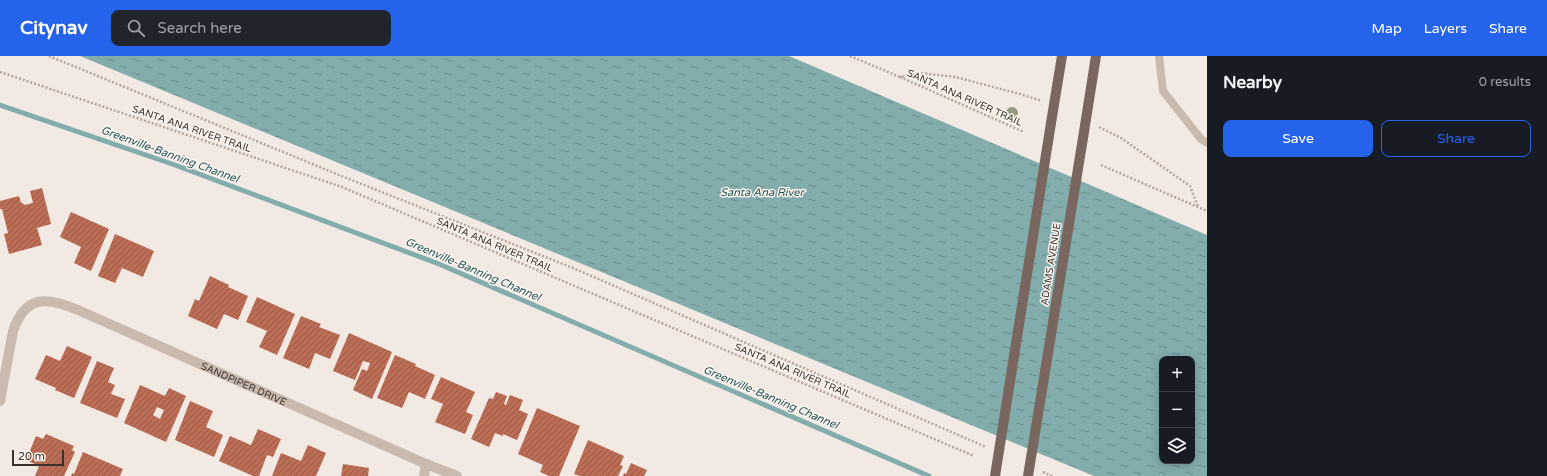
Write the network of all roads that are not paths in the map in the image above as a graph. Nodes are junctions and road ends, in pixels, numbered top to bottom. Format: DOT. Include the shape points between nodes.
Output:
graph roads {
  1 [pos="1062,56"];
  2 [pos="1096,56"];
  3 [pos="1159,56"];
  4 [pos="1207,143"];
  5 [pos="0,401"];
  6 [pos="426,464"];
  7 [pos="424,476"];
  8 [pos="457,476"];
  9 [pos="995,476"];
  10 [pos="1028,476"];
  1 -- 9 [label="main road, ADAMS AVENUE, bridge"];
  2 -- 10 [label="main road, ADAMS AVENUE, bridge"];
  3 -- 4 [label="lane" via="1164,91"];
  5 -- 6 [label="street, SANDPIPER DRIVE" via="13,330 19,316 30,305 45,300 62,303"];
  6 -- 7 [label="street"];
  6 -- 8 [label="street, SANDPIPER DRIVE"];
}
